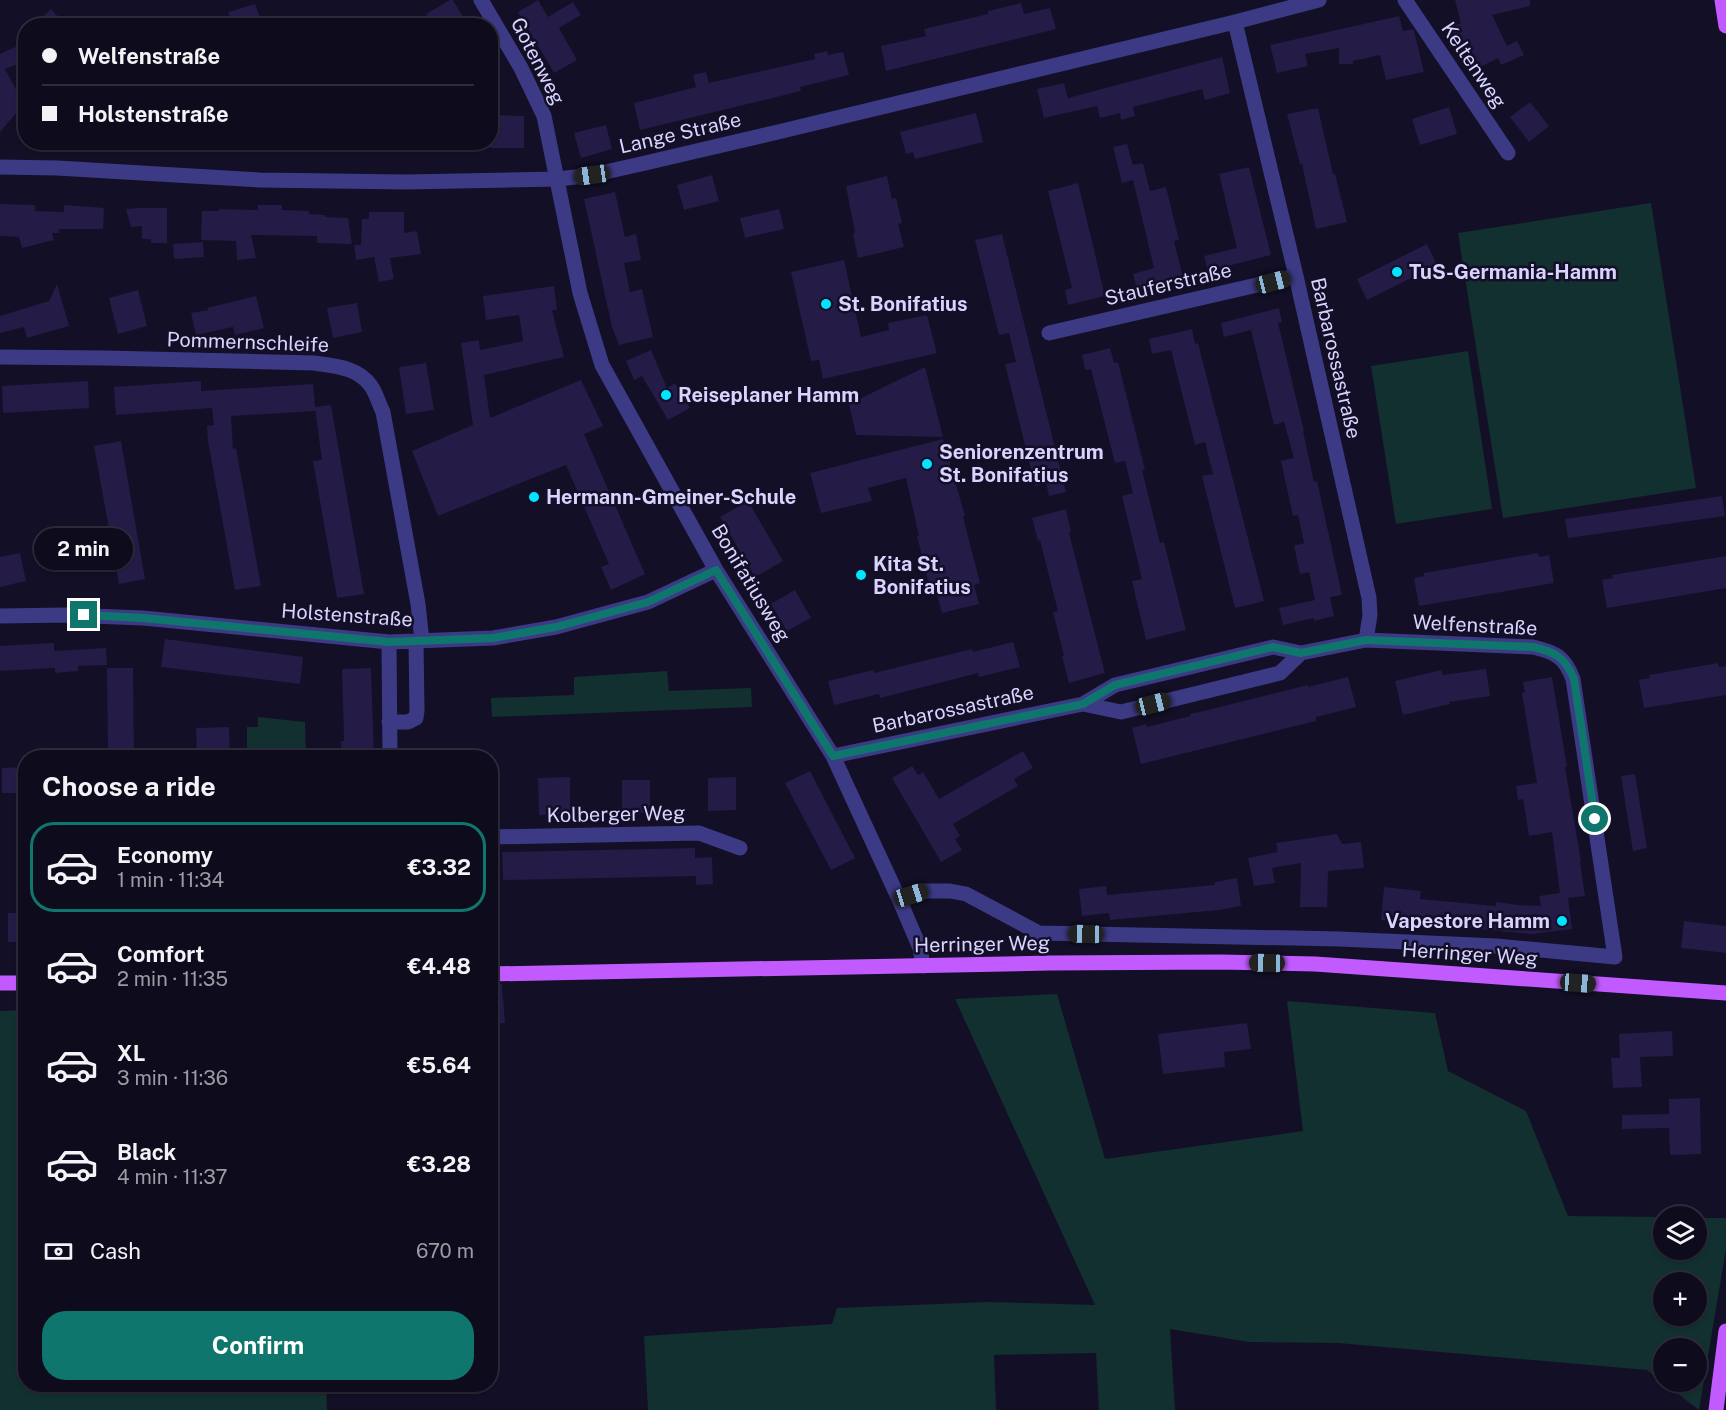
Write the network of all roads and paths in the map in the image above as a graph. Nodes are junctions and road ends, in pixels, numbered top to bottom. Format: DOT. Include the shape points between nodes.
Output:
graph roads {
  1 [pos="481,0"];
  2 [pos="1319,0"];
  3 [pos="1404,0"];
  4 [pos="1722,0"];
  5 [pos="492,18"];
  6 [pos="1235,22"];
  7 [pos="1726,26"];
  8 [pos="498,29"];
  9 [pos="1508,153"];
  10 [pos="0,167"];
  11 [pos="558,179"];
  12 [pos="1296,276"];
  13 [pos="1049,333"];
  14 [pos="0,357"];
  15 [pos="716,570"];
  16 [pos="0,616"];
  17 [pos="1366,640"];
  18 [pos="419,641"];
  19 [pos="389,642"];
  20 [pos="1301,653"];
  21 [pos="1083,704"];
  22 [pos="389,722"];
  23 [pos="390,750"];
  24 [pos="833,756"];
  25 [pos="498,837"];
  26 [pos="740,848"];
  27 [pos="899,898"];
  28 [pos="1615,957"];
  29 [pos="923,966"];
  30 [pos="498,974"];
  31 [pos="0,983"];
  32 [pos="18,983"];
  33 [pos="1726,993"];
  34 [pos="1726,1331"];
  35 [pos="1716,1410"];
  1 -- 5 [label="street, Gotenweg"];
  2 -- 6 [label="street, Lange Straße"];
  3 -- 9 [label="street, Keltenweg"];
  4 -- 7 [label="main road"];
  6 -- 11 [label="street, Lange Straße" via="664,159"];
  6 -- 12 [label="street, Barbarossastraße"];
  8 -- 11 [label="street, Gotenweg" via="544,116"];
  10 -- 11 [label="street, Lange Straße" via="260,180"];
  11 -- 15 [label="street, Bonifatiusweg" via="580,293 602,365"];
  12 -- 13 [label="street, Stauferstraße"];
  12 -- 17 [label="street, Barbarossastraße" via="1369,598"];
  14 -- 18 [label="street, Pommernschleife" via="314,363 342,367 359,375 370,386 383,412 418,604"];
  15 -- 18 [label="street, Holstenstraße" via="648,602 556,627 493,638"];
  15 -- 24 [label="street, Bonifatiusweg"];
  16 -- 19 [label="street, Holstenstraße" via="143,618"];
  17 -- 20 [label="street, Barbarossastraße"];
  17 -- 28 [label="street, Welfenstraße" via="1533,647 1558,655 1566,663 1574,679"];
  18 -- 19 [label="street, Holstenstraße"];
  18 -- 22 [label="street" via="416,718"];
  19 -- 22 [label="street"];
  20 -- 21 [label="street, Barbarossastraße" via="1273,647 1115,685"];
  20 -- 21 [label="street, Barbarossastraße" via="1280,673 1121,712"];
  21 -- 24 [label="street, Barbarossastraße"];
  22 -- 23 [label="street"];
  24 -- 27 [label="street, Bonifatiusweg"];
  25 -- 26 [label="street, Kolberger Weg" via="699,833"];
  27 -- 28 [label="street, Herringer Weg" via="923,891 966,894 1039,933 1362,940 1497,946"];
  27 -- 29 [label="street, Bonifatiusweg" via="920,948"];
  29 -- 30 [label="main road, Herringer Weg"];
  29 -- 33 [label="main road, Herringer Weg" via="1315,964"];
  31 -- 32 [label="main road"];
  34 -- 35 [label="main road"];
}
